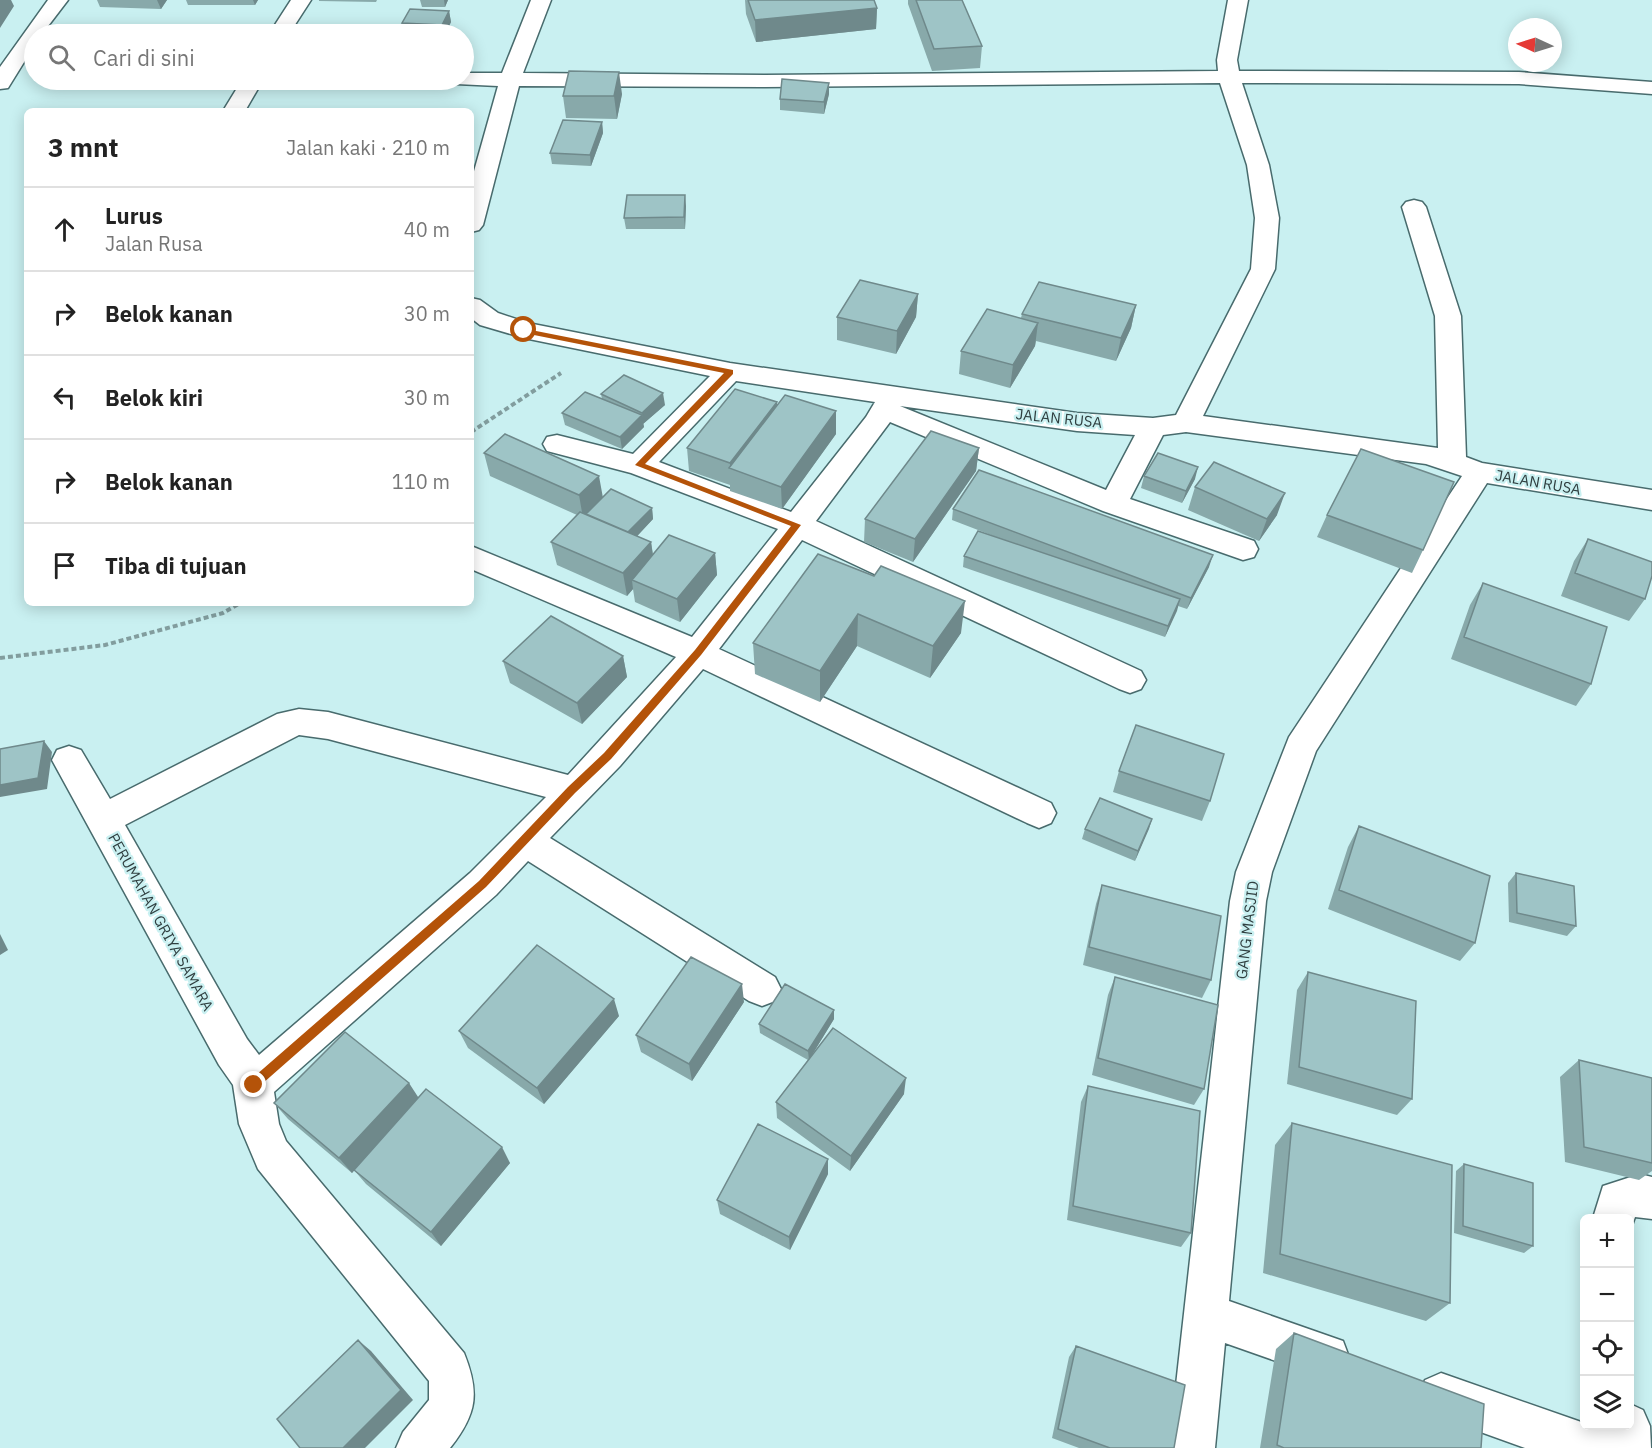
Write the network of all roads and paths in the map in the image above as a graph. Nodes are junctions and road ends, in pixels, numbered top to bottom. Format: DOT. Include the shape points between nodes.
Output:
graph roads {
  1 [pos="58,0"];
  2 [pos="301,0"];
  3 [pos="541,0"];
  4 [pos="1238,0"];
  5 [pos="42,24"];
  6 [pos="285,24"];
  7 [pos="24,52"];
  8 [pos="8,77"];
  9 [pos="1229,77"];
  10 [pos="474,79"];
  11 [pos="510,80"];
  12 [pos="1652,88"];
  13 [pos="246,90"];
  14 [pos="236,108"];
  15 [pos="1414,207"];
  16 [pos="474,214"];
  17 [pos="474,310"];
  18 [pos="601,347"];
  19 [pos="730,372"];
  20 [pos="889,402"];
  21 [pos="1186,423"];
  22 [pos="1153,427"];
  23 [pos="474,430"];
  24 [pos="557,444"];
  25 [pos="639,465"];
  26 [pos="1466,468"];
  27 [pos="1652,500"];
  28 [pos="1113,504"];
  29 [pos="797,525"];
  30 [pos="1243,549"];
  31 [pos="474,558"];
  32 [pos="235,606"];
  33 [pos="698,653"];
  34 [pos="0,658"];
  35 [pos="1130,680"];
  36 [pos="69,759"];
  37 [pos="572,790"];
  38 [pos="1039,813"];
  39 [pos="105,819"];
  40 [pos="525,842"];
  41 [pos="762,989"];
  42 [pos="254,1085"];
  43 [pos="1652,1198"];
  44 [pos="1615,1214"];
  45 [pos="1207,1315"];
  46 [pos="1627,1430"];
  47 [pos="419,1448"];
  48 [pos="1192,1448"];
  49 [pos="1592,1448"];
  50 [pos="1628,1448"];
  1 -- 5 [label="street"];
  2 -- 6 [label="street"];
  3 -- 11 [label="street"];
  4 -- 9 [label="street" via="1227,60"];
  7 -- 8 [label="street"];
  9 -- 11 [label="street"];
  9 -- 12 [label="street" via="1519,78"];
  9 -- 21 [label="street" via="1258,165 1267,218 1263,269"];
  10 -- 11 [label="street"];
  11 -- 16 [label="street"];
  13 -- 14 [label="street"];
  15 -- 26 [label="street" via="1448,316"];
  17 -- 18 [label="street, JALAN RUSA" via="502,324"];
  18 -- 19 [label="street, JALAN RUSA"];
  18 -- 23 [label="path"];
  19 -- 20 [label="street, JALAN RUSA"];
  19 -- 25 [label="street"];
  20 -- 22 [label="street, JALAN RUSA"];
  20 -- 28 [label="street"];
  20 -- 29 [label="street"];
  21 -- 22 [label="street, JALAN RUSA"];
  21 -- 26 [label="street, JALAN RUSA" via="1428,456"];
  22 -- 28 [label="street"];
  24 -- 25 [label="street"];
  25 -- 29 [label="street"];
  26 -- 27 [label="street, JALAN RUSA"];
  26 -- 45 [label="street, GANG MASJID" via="1301,747 1254,872"];
  28 -- 30 [label="street"];
  29 -- 33 [label="street"];
  29 -- 35 [label="street"];
  31 -- 33 [label="street"];
  32 -- 34 [label="path" via="223,613 105,645"];
  33 -- 37 [label="street" via="608,756"];
  33 -- 38 [label="street"];
  36 -- 39 [label="street, PERUMAHAN GRIYA SAMARA"];
  37 -- 39 [label="street" via="430,751 299,721"];
  37 -- 40 [label="street"];
  39 -- 42 [label="street, PERUMAHAN GRIYA SAMARA"];
  40 -- 41 [label="street"];
  40 -- 42 [label="street" via="483,884"];
  42 -- 47 [label="street" via="259,1124 272,1155 448,1369 454,1388 447,1416"];
  43 -- 44 [label="street" via="1640,1195 1618,1201"];
  45 -- 48 [label="street, GANG MASJID"];
  45 -- 49 [label="street"];
  46 -- 50 [label="street"];
}
